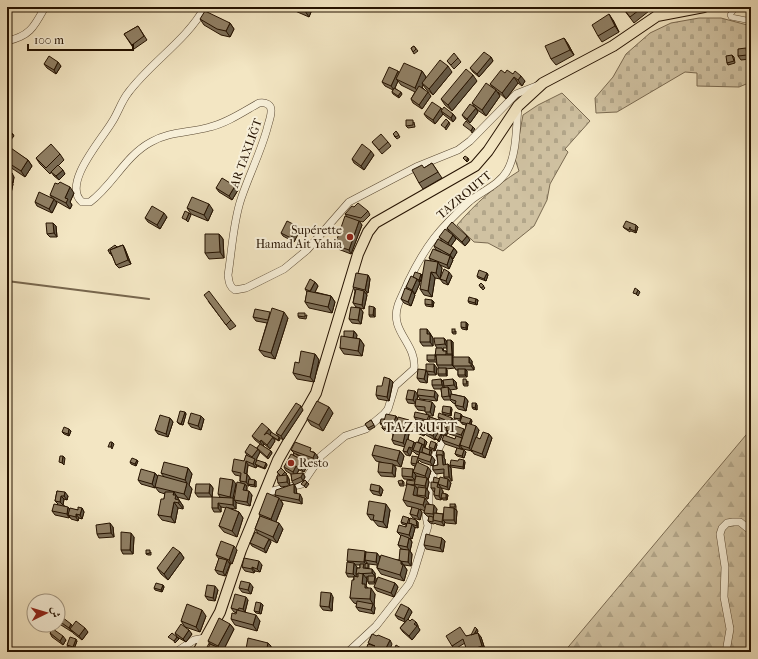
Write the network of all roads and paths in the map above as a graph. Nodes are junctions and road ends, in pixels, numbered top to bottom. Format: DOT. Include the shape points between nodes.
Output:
graph roads {
  1 [pos="45,7"];
  2 [pos="204,7"];
  3 [pos="704,7"];
  4 [pos="736,7"];
  5 [pos="751,21"];
  6 [pos="7,41"];
  7 [pos="543,83"];
  8 [pos="518,106"];
  9 [pos="444,438"];
  10 [pos="264,494"];
  11 [pos="751,531"];
  12 [pos="205,638"];
  13 [pos="176,652"];
  14 [pos="198,652"];
  15 [pos="348,652"];
  16 [pos="726,652"];
  1 -- 6 [label="street" via="30,32"];
  2 -- 7 [label="street, AR TAXLIǦT" via="186,34 168,49 128,93 112,123 89,154 78,179 78,194 82,202 90,202 134,154 151,142 177,132 222,124 259,103 270,105 272,110 263,142 236,219 228,275 231,287 235,290 246,288 284,269 307,250 349,202 412,169 458,150 516,94"];
  3 -- 7 [label="main road" via="657,16 613,46"];
  4 -- 5 [label="street" via="730,15 731,18"];
  7 -- 8 [label="main road"];
  8 -- 10 [label="main road" via="475,166 374,223 368,232 343,297 316,393 278,460"];
  8 -- 10 [label="street, TAZROUTT" via="513,154 508,170 501,179 471,200 437,232 421,254 398,304 397,324 412,351 414,370 395,386 384,414 366,429 345,436 321,456 302,484"];
  9 -- 15 [label="street" via="435,456 426,516 428,526 411,579 376,626"];
  10 -- 12 [label="main road" via="220,612"];
  11 -- 16 [label="street" via="740,522 733,522 722,528 720,534 725,567 724,597 730,629"];
  12 -- 13 [label="street" via="194,640"];
  12 -- 14 [label="main road"];
}
